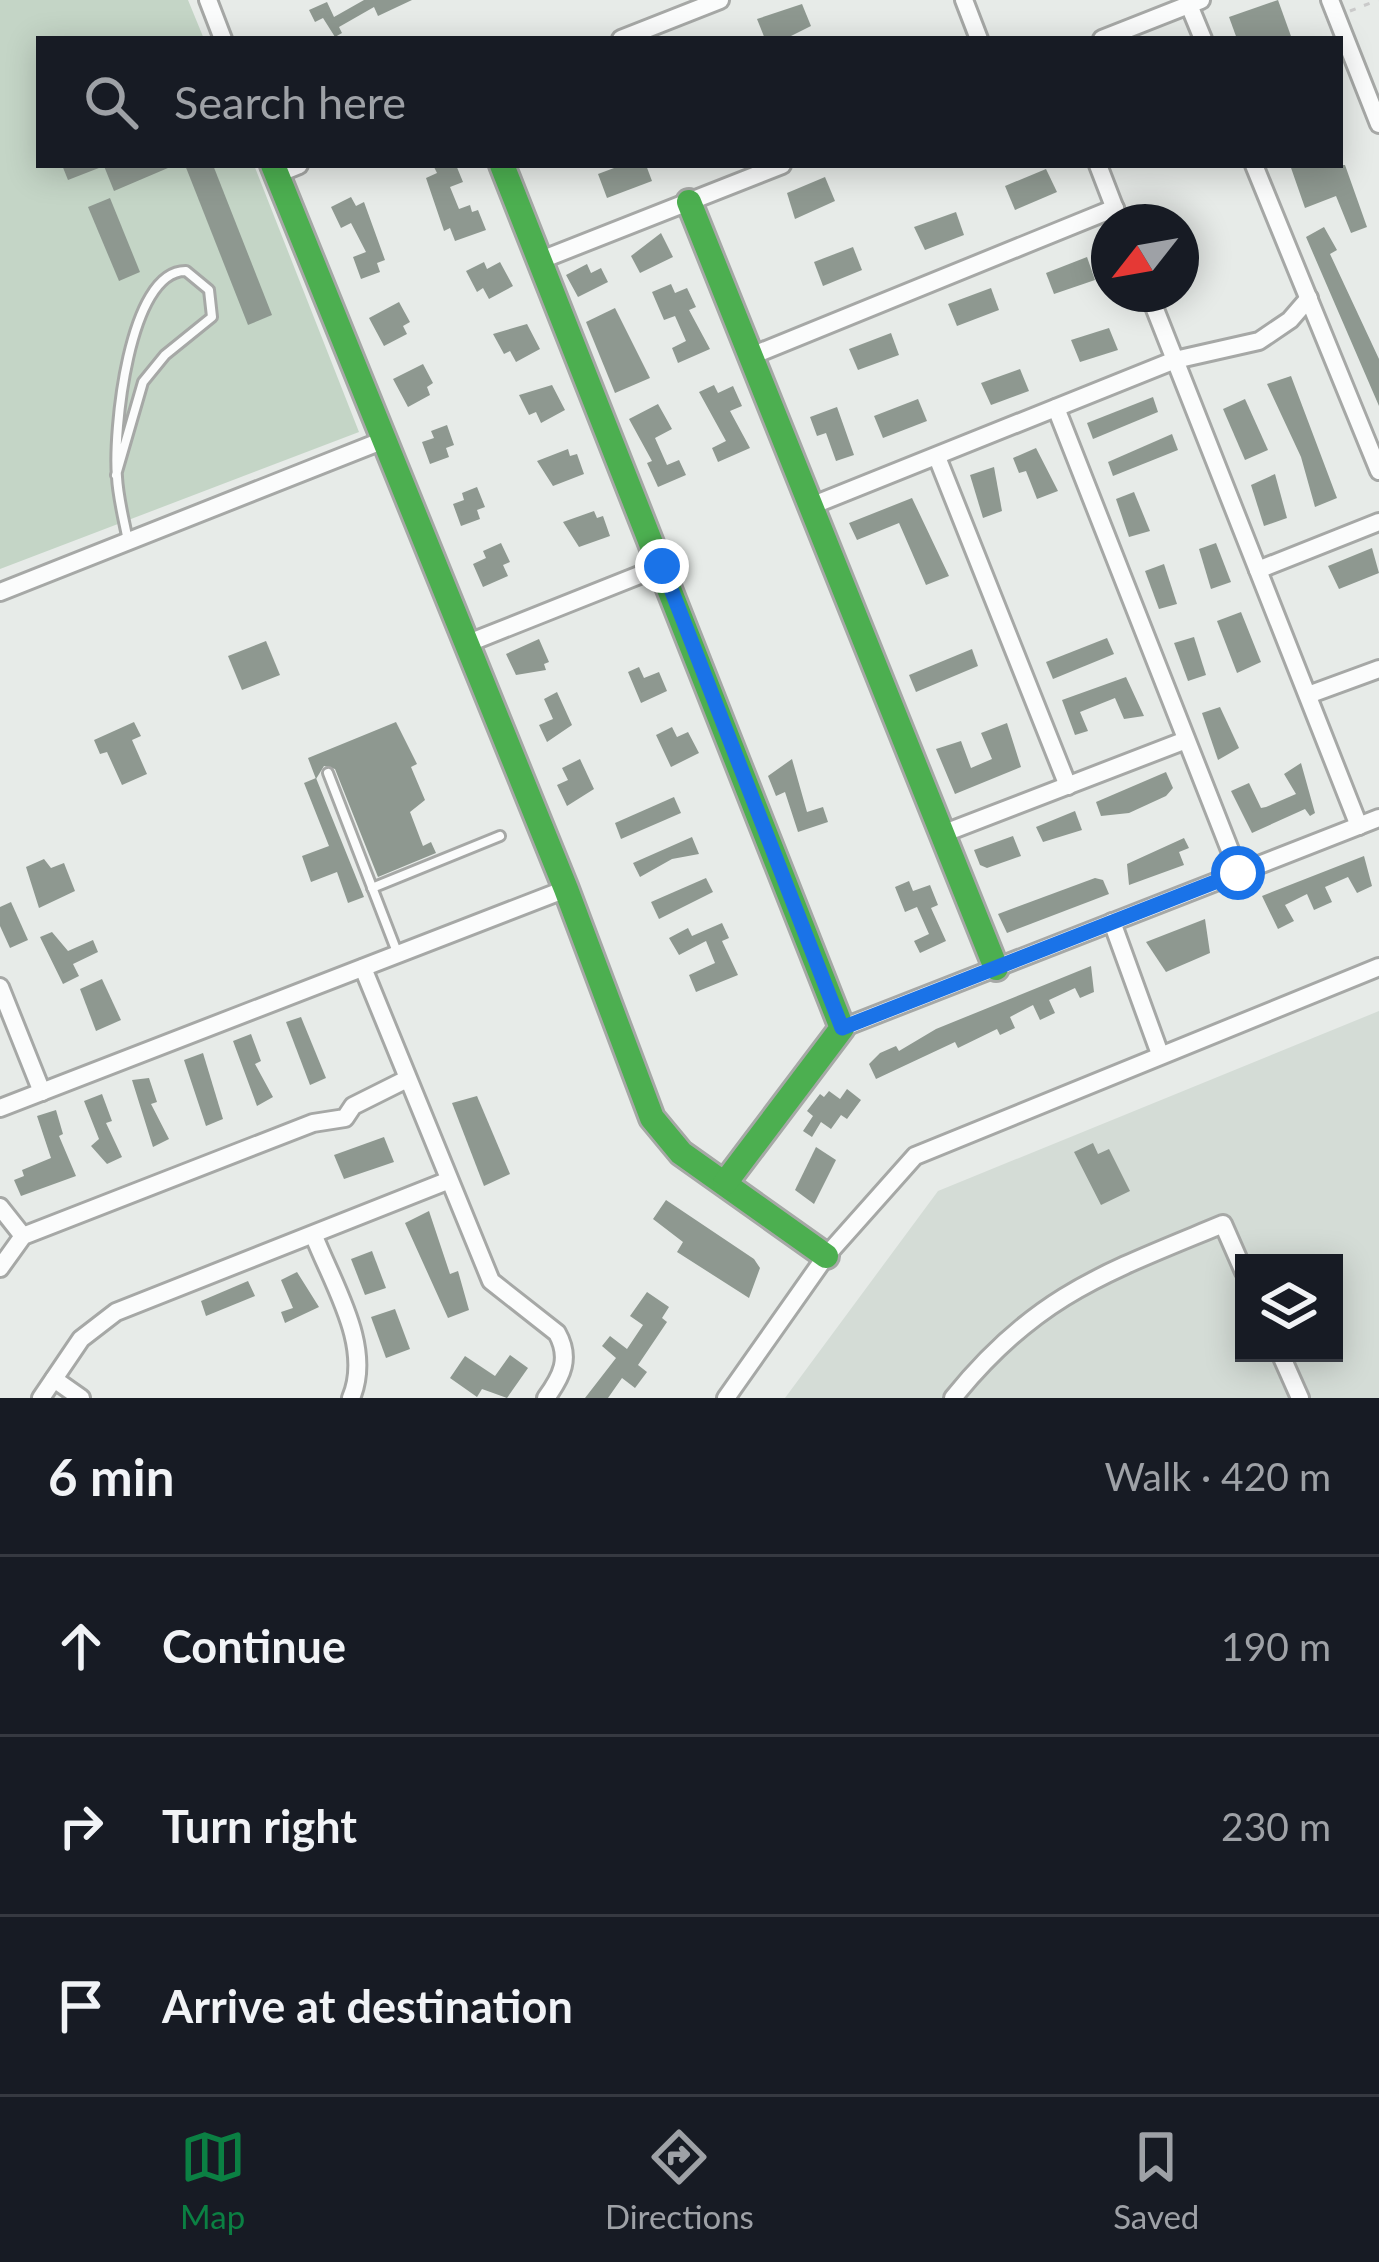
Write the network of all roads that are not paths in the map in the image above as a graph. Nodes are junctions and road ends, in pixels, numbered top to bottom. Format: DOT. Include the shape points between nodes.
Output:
graph roads {
  1 [pos="208,0"];
  2 [pos="720,0"];
  3 [pos="964,0"];
  4 [pos="1195,2"];
  5 [pos="1334,8"];
  6 [pos="222,36"];
  7 [pos="629,36"];
  8 [pos="978,36"];
  9 [pos="1110,36"];
  10 [pos="1202,36"];
  11 [pos="1379,124"];
  12 [pos="283,168"];
  13 [pos="503,168"];
  14 [pos="774,168"];
  15 [pos="1099,168"];
  16 [pos="1255,168"];
  17 [pos="689,202"];
  18 [pos="1114,204"];
  19 [pos="1091,225"];
  20 [pos="541,260"];
  21 [pos="1309,298"];
  22 [pos="1156,312"];
  23 [pos="751,356"];
  24 [pos="1175,360"];
  25 [pos="1056,408"];
  26 [pos="383,440"];
  27 [pos="937,458"];
  28 [pos="1379,471"];
  29 [pos="116,475"];
  30 [pos="811,506"];
  31 [pos="1379,523"];
  32 [pos="128,543"];
  33 [pos="662,566"];
  34 [pos="1258,570"];
  35 [pos="0,592"];
  36 [pos="466,644"];
  37 [pos="1379,669"];
  38 [pos="1308,694"];
  39 [pos="1186,740"];
  40 [pos="328,773"];
  41 [pos="1068,786"];
  42 [pos="1379,818"];
  43 [pos="1359,826"];
  44 [pos="942,834"];
  45 [pos="500,836"];
  46 [pos="1238,873"];
  47 [pos="372,888"];
  48 [pos="566,889"];
  49 [pos="1112,922"];
  50 [pos="397,954"];
  51 [pos="1379,967"];
  52 [pos="363,968"];
  53 [pos="996,968"];
  54 [pos="0,987"];
  55 [pos="842,1028"];
  56 [pos="1160,1054"];
  57 [pos="407,1079"];
  58 [pos="42,1093"];
  59 [pos="0,1108"];
  60 [pos="447,1181"];
  61 [pos="724,1183"];
  62 [pos="0,1207"];
  63 [pos="23,1236"];
  64 [pos="314,1236"];
  65 [pos="1236,1254"];
  66 [pos="826,1256"];
  67 [pos="0,1268"];
  68 [pos="1284,1362"];
  69 [pos="54,1379"];
  70 [pos="41,1398"];
  71 [pos="81,1398"];
  72 [pos="351,1398"];
  73 [pos="546,1398"];
  74 [pos="726,1398"];
  75 [pos="952,1398"];
  76 [pos="1300,1398"];
  1 -- 6 [label="street"];
  2 -- 7 [label="street"];
  3 -- 8 [label="street"];
  4 -- 9 [label="street"];
  4 -- 10 [label="street"];
  5 -- 11 [label="street"];
  12 -- 26 [label="street"];
  13 -- 20 [label="street"];
  14 -- 17 [label="street"];
  15 -- 18 [label="street"];
  16 -- 21 [label="street"];
  17 -- 20 [label="street"];
  17 -- 23 [label="street"];
  19 -- 23 [label="street"];
  20 -- 33 [label="street"];
  21 -- 24 [label="street" via="1259,341"];
  21 -- 28 [label="street"];
  22 -- 24 [label="street"];
  23 -- 30 [label="street"];
  24 -- 25 [label="street"];
  24 -- 34 [label="street"];
  25 -- 27 [label="street"];
  25 -- 39 [label="street"];
  26 -- 32 [label="street"];
  26 -- 36 [label="street"];
  27 -- 30 [label="street"];
  27 -- 41 [label="street"];
  29 -- 29 [label="lane" via="136,327 156,285 186,271 209,290 212,317 143,382"];
  29 -- 32 [label="lane"];
  30 -- 44 [label="street"];
  31 -- 34 [label="street"];
  32 -- 35 [label="street"];
  33 -- 36 [label="street"];
  33 -- 55 [label="street"];
  34 -- 38 [label="street"];
  36 -- 48 [label="street"];
  37 -- 38 [label="street"];
  38 -- 43 [label="street"];
  39 -- 41 [label="street"];
  39 -- 46 [label="street"];
  40 -- 47 [label="lane"];
  41 -- 44 [label="street"];
  42 -- 43 [label="street"];
  43 -- 46 [label="street"];
  44 -- 53 [label="street"];
  45 -- 47 [label="lane"];
  46 -- 49 [label="street"];
  47 -- 50 [label="lane"];
  48 -- 50 [label="street"];
  48 -- 61 [label="street" via="652,1118 681,1153"];
  49 -- 53 [label="street"];
  49 -- 56 [label="street"];
  50 -- 52 [label="street"];
  51 -- 56 [label="street"];
  52 -- 57 [label="street"];
  52 -- 58 [label="street"];
  53 -- 55 [label="street"];
  54 -- 58 [label="street"];
  55 -- 61 [label="street"];
  56 -- 66 [label="street" via="915,1156"];
  57 -- 60 [label="street"];
  57 -- 63 [label="street" via="353,1106 346,1118 313,1123"];
  58 -- 59 [label="street"];
  60 -- 64 [label="street"];
  60 -- 73 [label="street" via="490,1281 563,1344 564,1364"];
  61 -- 66 [label="street"];
  62 -- 63 [label="street"];
  63 -- 67 [label="street"];
  64 -- 69 [label="street" via="116,1312 81,1339"];
  64 -- 72 [label="street" via="357,1346 361,1373"];
  65 -- 75 [label="street" via="1223,1224 1082,1282 995,1346"];
  66 -- 74 [label="street"];
  68 -- 76 [label="street"];
  69 -- 70 [label="street"];
  69 -- 71 [label="street"];
}
